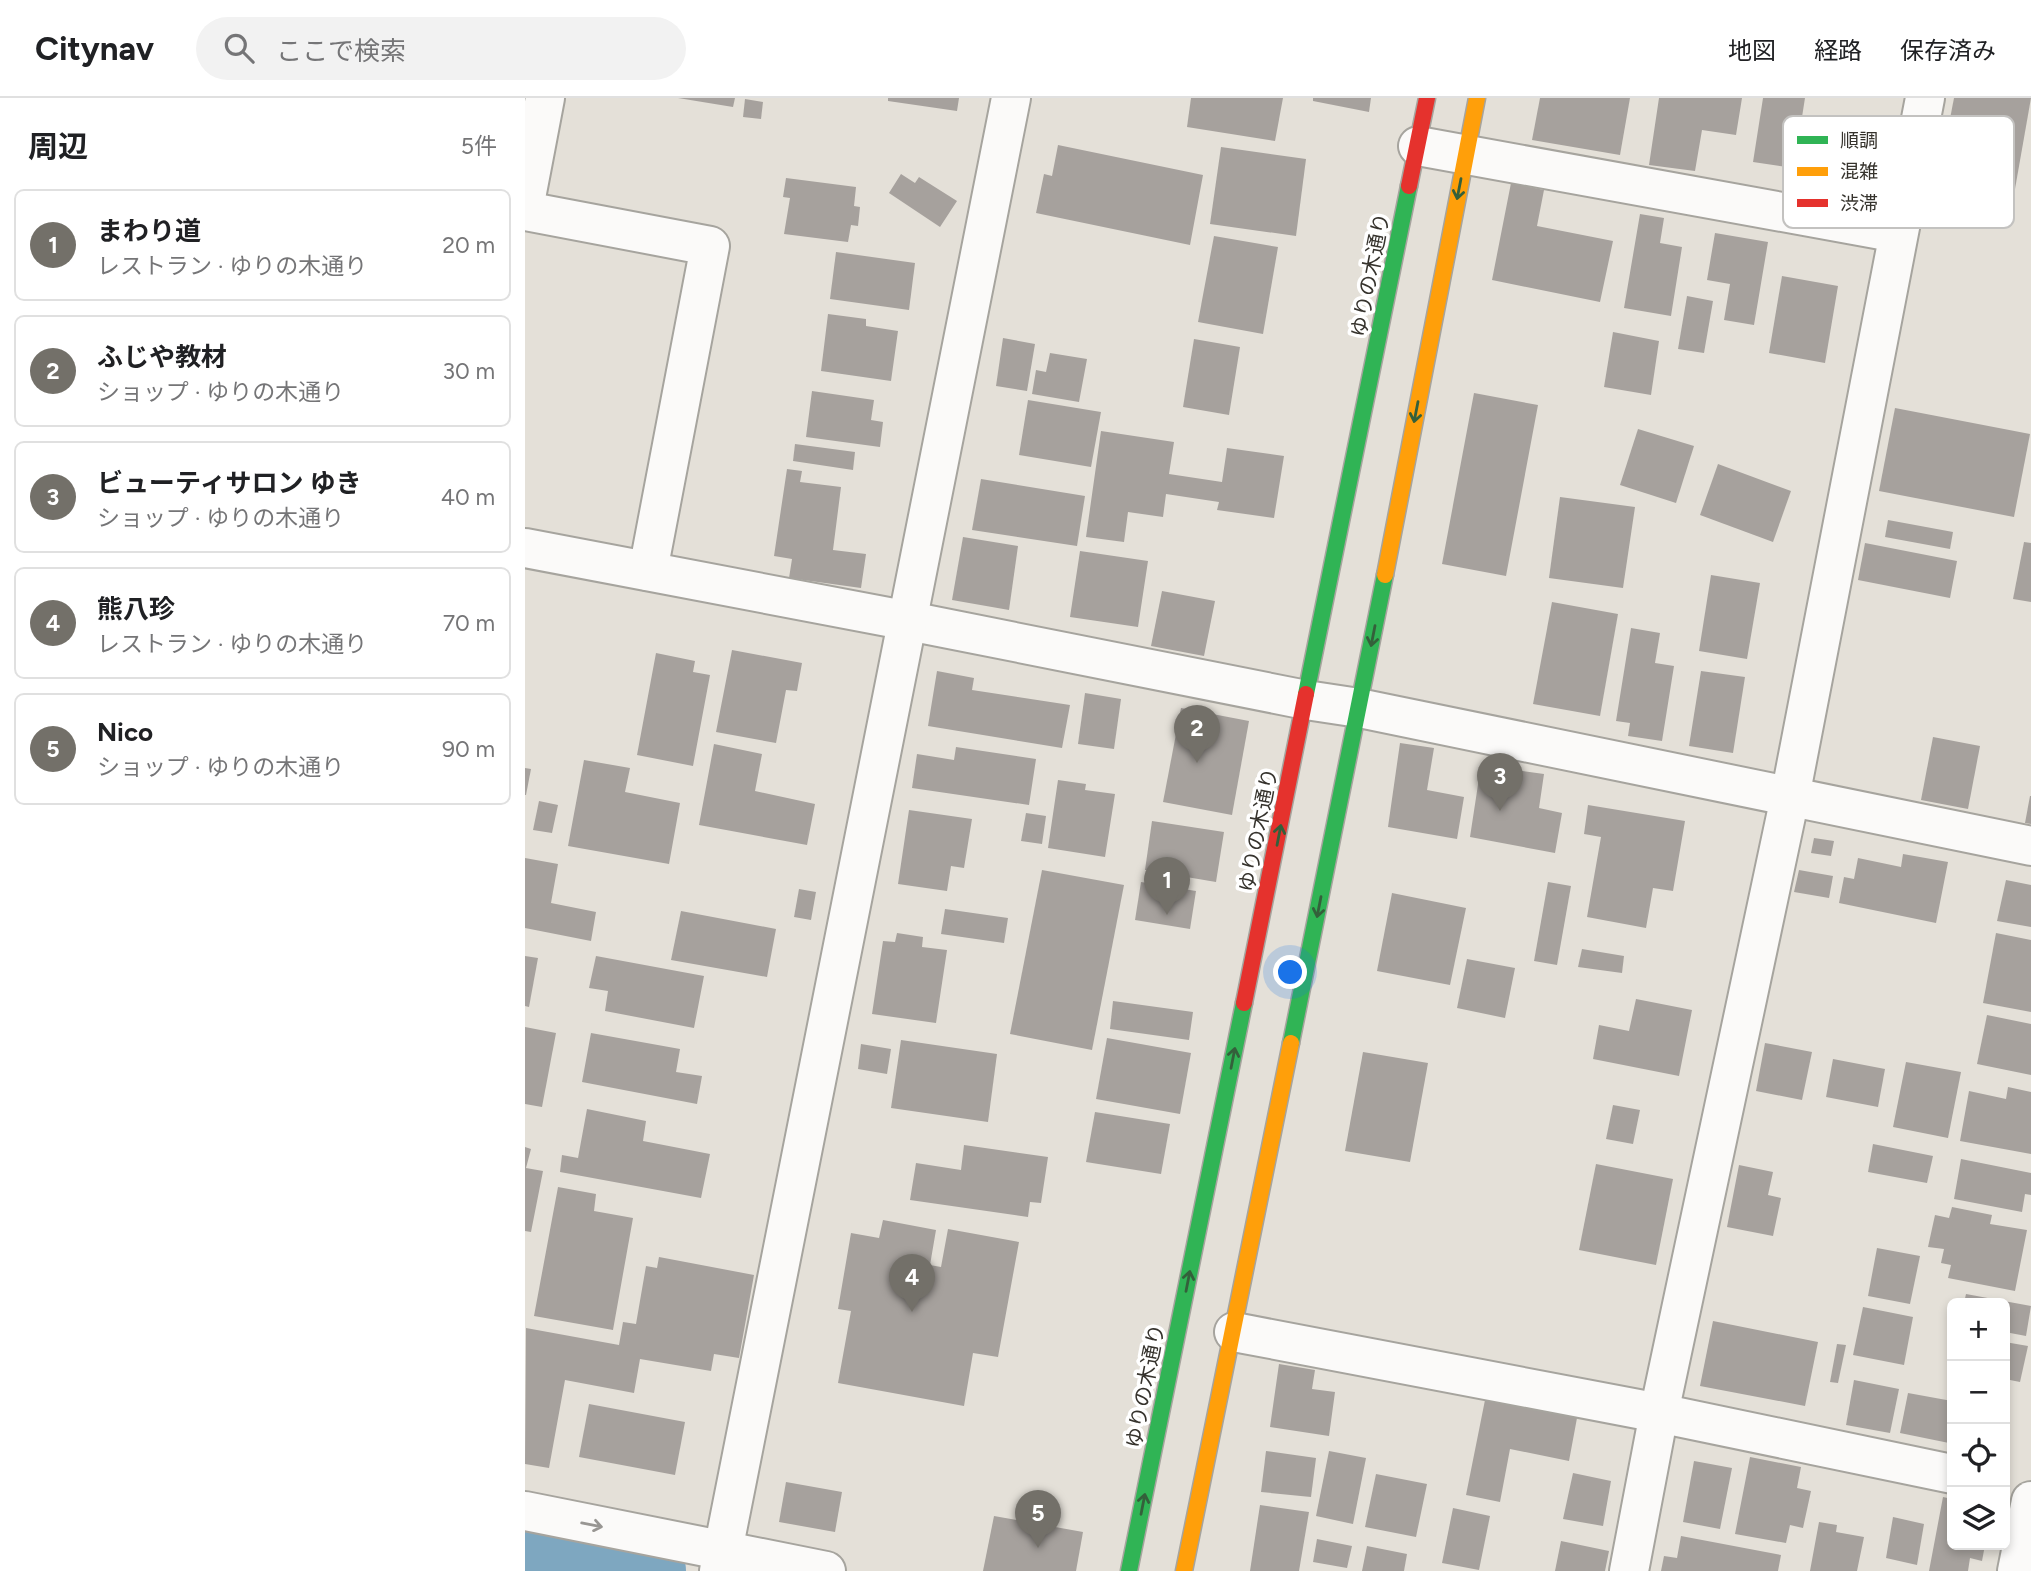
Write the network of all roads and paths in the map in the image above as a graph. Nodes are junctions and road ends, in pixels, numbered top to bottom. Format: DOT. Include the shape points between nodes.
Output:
graph roads {
  1 [pos="543,98"];
  2 [pos="1011,98"];
  3 [pos="1427,98"];
  4 [pos="1476,98"];
  5 [pos="1925,98"];
  6 [pos="1921,116"];
  7 [pos="1418,146"];
  8 [pos="1465,154"];
  9 [pos="525,203"];
  10 [pos="525,211"];
  11 [pos="1783,212"];
  12 [pos="1871,228"];
  13 [pos="1899,228"];
  14 [pos="1898,233"];
  15 [pos="525,548"];
  16 [pos="649,571"];
  17 [pos="909,621"];
  18 [pos="1306,700"];
  19 [pos="1359,708"];
  20 [pos="1790,797"];
  21 [pos="2031,846"];
  22 [pos="1234,1332"];
  23 [pos="1659,1413"];
  24 [pos="1947,1473"];
  25 [pos="2010,1486"];
  26 [pos="2031,1490"];
  27 [pos="2031,1501"];
  28 [pos="525,1511"];
  29 [pos="721,1561"];
  30 [pos="825,1571"];
  31 [pos="1129,1571"];
  32 [pos="1184,1571"];
  33 [pos="1629,1571"];
  34 [pos="2017,1571"];
  1 -- 9 [label="street"];
  2 -- 17 [label="street"];
  3 -- 7 [label="street, ゆりの木通り"];
  4 -- 8 [label="street"];
  5 -- 6 [label="street"];
  7 -- 8 [label="street"];
  7 -- 18 [label="street, ゆりの木通り"];
  8 -- 11 [label="street"];
  8 -- 19 [label="street, one-way"];
  10 -- 16 [label="street" via="711,246"];
  12 -- 14 [label="street"];
  13 -- 14 [label="street"];
  14 -- 20 [label="street"];
  15 -- 16 [label="street"];
  16 -- 17 [label="street"];
  17 -- 18 [label="street"];
  17 -- 29 [label="street"];
  18 -- 19 [label="street"];
  31 -- 18 [label="street, ゆりの木通り, one-way"];
  19 -- 20 [label="street"];
  19 -- 22 [label="street, one-way"];
  20 -- 21 [label="street"];
  20 -- 23 [label="street"];
  22 -- 23 [label="street"];
  22 -- 32 [label="street"];
  23 -- 24 [label="street"];
  23 -- 33 [label="street"];
  25 -- 26 [label="street"];
  27 -- 34 [label="street"];
  28 -- 29 [label="street, one-way"];
  29 -- 30 [label="street"];
}
